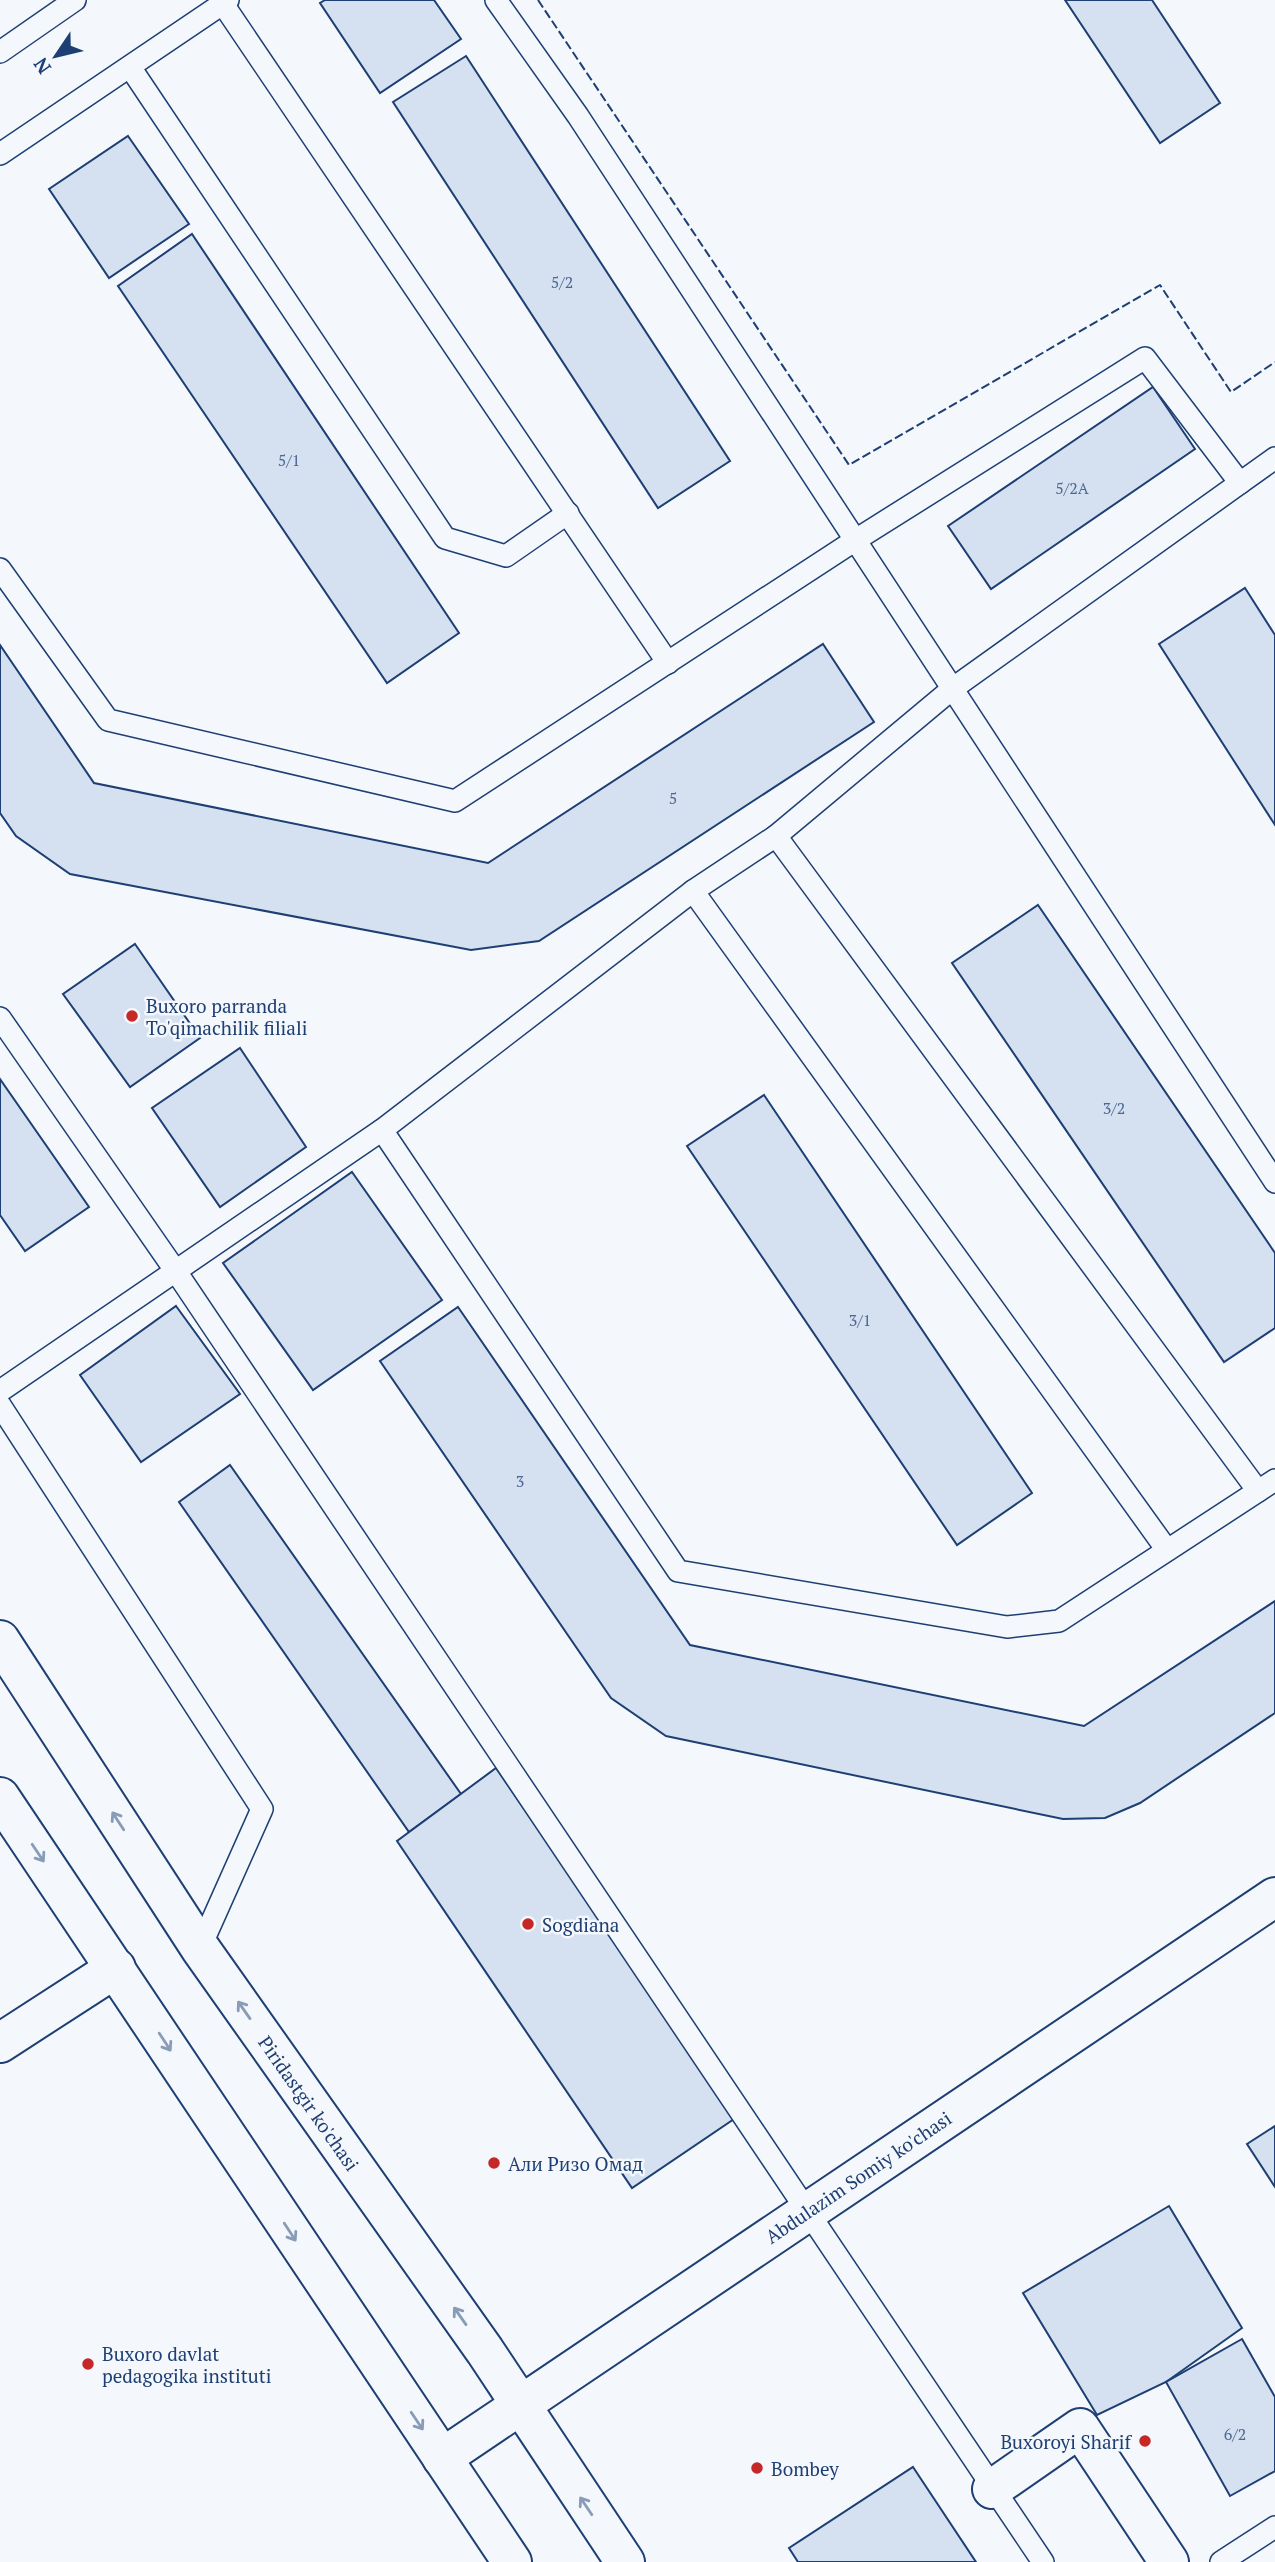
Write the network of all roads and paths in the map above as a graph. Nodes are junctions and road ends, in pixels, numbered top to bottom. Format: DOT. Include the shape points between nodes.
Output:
graph roads {
  1 [pos="75,0"];
  2 [pos="496,0"];
  3 [pos="225,2"];
  4 [pos="0,52"];
  5 [pos="130,67"];
  6 [pos="0,153"];
  7 [pos="1275,458"];
  8 [pos="1240,483"];
  9 [pos="568,513"];
  10 [pos="855,541"];
  11 [pos="0,569"];
  12 [pos="668,663"];
  13 [pos="952,689"];
  14 [pos="776,836"];
  15 [pos="693,891"];
  16 [pos="0,1018"];
  17 [pos="382,1130"];
  18 [pos="1275,1182"];
  19 [pos="177,1273"];
  20 [pos="0,1391"];
  21 [pos="0,1405"];
  22 [pos="1267,1485"];
  23 [pos="1167,1550"];
  24 [pos="0,1640"];
  25 [pos="0,1797"];
  26 [pos="1275,1896"];
  27 [pos="200,1948"];
  28 [pos="116,1968"];
  29 [pos="0,2043"];
  30 [pos="806,2211"];
  31 [pos="520,2408"];
  32 [pos="442,2458"];
  33 [pos="992,2489"];
  34 [pos="1275,2527"];
  35 [pos="512,2562"];
  36 [pos="625,2562"];
  37 [pos="1043,2562"];
  38 [pos="1170,2562"];
  39 [pos="1221,2562"];
  1 -- 4 [label="lane"];
  2 -- 10 [label="lane" via="578,116"];
  3 -- 5 [label="lane"];
  3 -- 9 [label="lane"];
  5 -- 6 [label="lane"];
  5 -- 9 [label="lane" via="445,538 506,556"];
  7 -- 8 [label="lane"];
  8 -- 10 [label="lane" via="1145,358"];
  8 -- 13 [label="lane"];
  9 -- 12 [label="lane"];
  10 -- 12 [label="lane"];
  10 -- 13 [label="lane"];
  11 -- 12 [label="lane" via="108,720 455,802"];
  13 -- 14 [label="lane"];
  13 -- 18 [label="lane"];
  14 -- 15 [label="lane"];
  14 -- 22 [label="lane"];
  15 -- 17 [label="lane"];
  15 -- 23 [label="lane"];
  16 -- 19 [label="lane"];
  17 -- 19 [label="lane"];
  17 -- 23 [label="lane" via="678,1570 1007,1627 1059,1621"];
  19 -- 20 [label="lane"];
  19 -- 30 [label="lane"];
  21 -- 27 [label="lane" via="262,1809"];
  22 -- 23 [label="lane"];
  27 -- 24 [label="main road, Piridastgir ko'chasi, one-way"];
  25 -- 28 [label="main road, one-way"];
  26 -- 30 [label="main road, Abdulazim Somiy ko'chasi"];
  31 -- 27 [label="main road, Piridastgir ko'chasi, one-way" via="477,2340"];
  28 -- 29 [label="main road"];
  28 -- 32 [label="main road, one-way"];
  30 -- 31 [label="main road, Abdulazim Somiy ko'chasi"];
  30 -- 33 [label="lane"];
  31 -- 32 [label="main road, Abdulazim Somiy ko'chasi"];
  36 -- 31 [label="main road, Piridastgir ko'chasi, one-way"];
  32 -- 35 [label="main road"];
  33 -- 37 [label="lane"];
  33 -- 38 [label="main road" via="1080,2428"];
  34 -- 39 [label="lane"];
}
